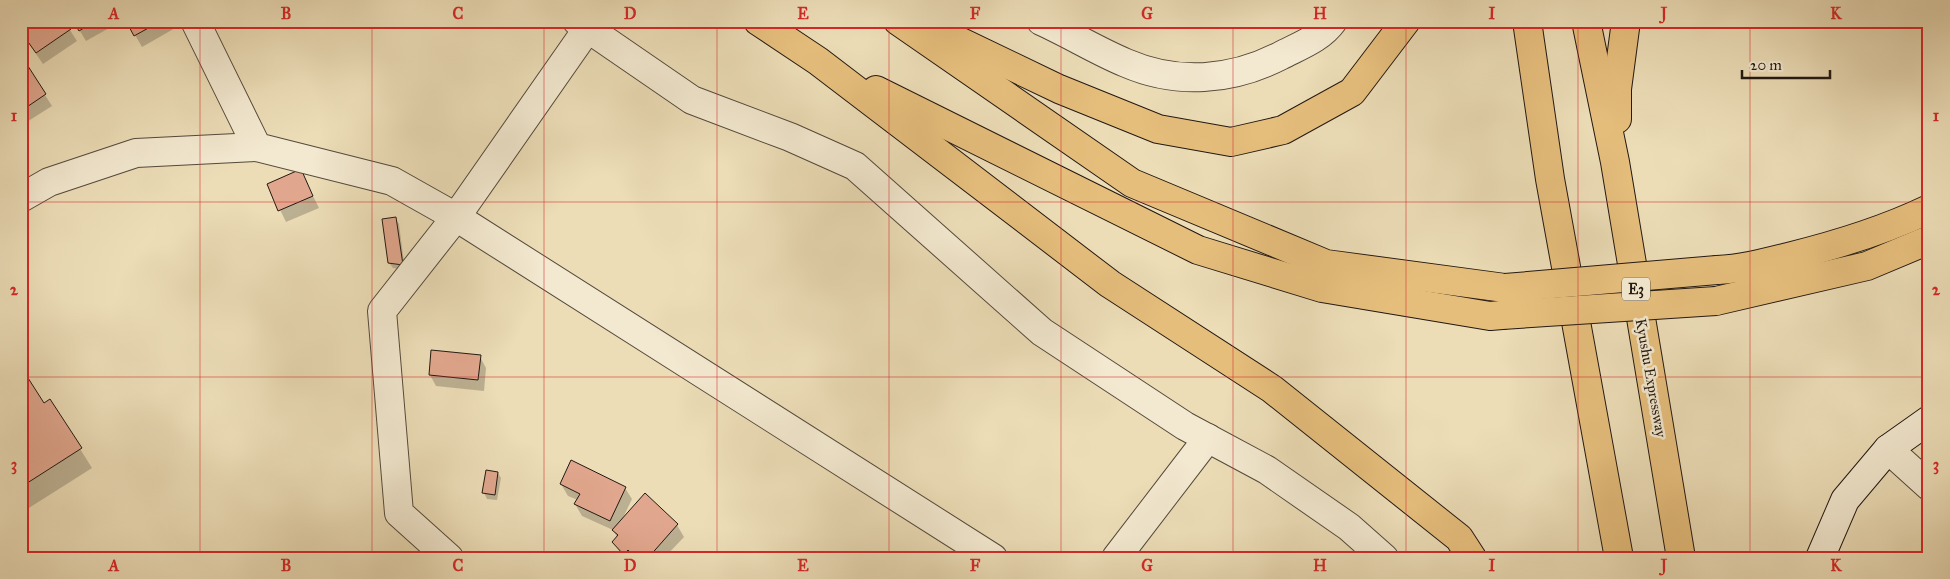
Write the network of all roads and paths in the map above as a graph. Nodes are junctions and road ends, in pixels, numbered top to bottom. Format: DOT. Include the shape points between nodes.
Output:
graph roads {
  1 [pos="195,21"];
  2 [pos="758,21"];
  3 [pos="898,21"];
  4 [pos="917,21"];
  5 [pos="1041,21"];
  6 [pos="1333,21"];
  7 [pos="1406,21"];
  8 [pos="1527,21"];
  9 [pos="1586,21"];
  10 [pos="1626,21"];
  11 [pos="583,25"];
  12 [pos="818,61"];
  13 [pos="257,147"];
  14 [pos="1615,162"];
  15 [pos="21,198"];
  16 [pos="1929,209"];
  17 [pos="456,217"];
  18 [pos="1929,240"];
  19 [pos="1929,420"];
  20 [pos="1208,438"];
  21 [pos="1888,449"];
  22 [pos="1929,486"];
  23 [pos="449,558"];
  24 [pos="993,558"];
  25 [pos="1116,558"];
  26 [pos="1384,558"];
  27 [pos="1472,558"];
  28 [pos="1619,558"];
  29 [pos="1682,558"];
  30 [pos="1820,558"];
  1 -- 13 [label="street"];
  2 -- 12 [label="highway"];
  3 -- 16 [label="highway, bridge" via="1132,183 1326,264 1505,288 1740,269 1834,246 1887,229"];
  4 -- 7 [label="highway" via="1059,89 1158,129 1232,142 1283,130 1352,92"];
  5 -- 6 [label="street" via="1126,63 1158,74 1188,78 1223,76 1261,65 1324,33"];
  8 -- 28 [label="highway" via="1550,179"];
  9 -- 14 [label="highway, Kyushu Expressway / E3"];
  10 -- 14 [label="highway" via="1617,89"];
  11 -- 17 [label="street"];
  11 -- 20 [label="street" via="692,100 856,166 1042,332"];
  12 -- 18 [label="highway, bridge" via="1198,250 1322,288 1490,316 1716,301 1867,266"];
  12 -- 27 [label="highway" via="1110,284 1272,389 1459,538"];
  13 -- 15 [label="street" via="136,153 49,182"];
  13 -- 17 [label="street" via="392,181"];
  14 -- 29 [label="highway, Kyushu Expressway / E3"];
  17 -- 23 [label="street" via="382,311 399,513"];
  17 -- 24 [label="street"];
  19 -- 21 [label="street"];
  20 -- 25 [label="street"];
  20 -- 26 [label="street" via="1267,470 1312,500"];
  21 -- 22 [label="street"];
  21 -- 30 [label="street" via="1845,500"];
}
